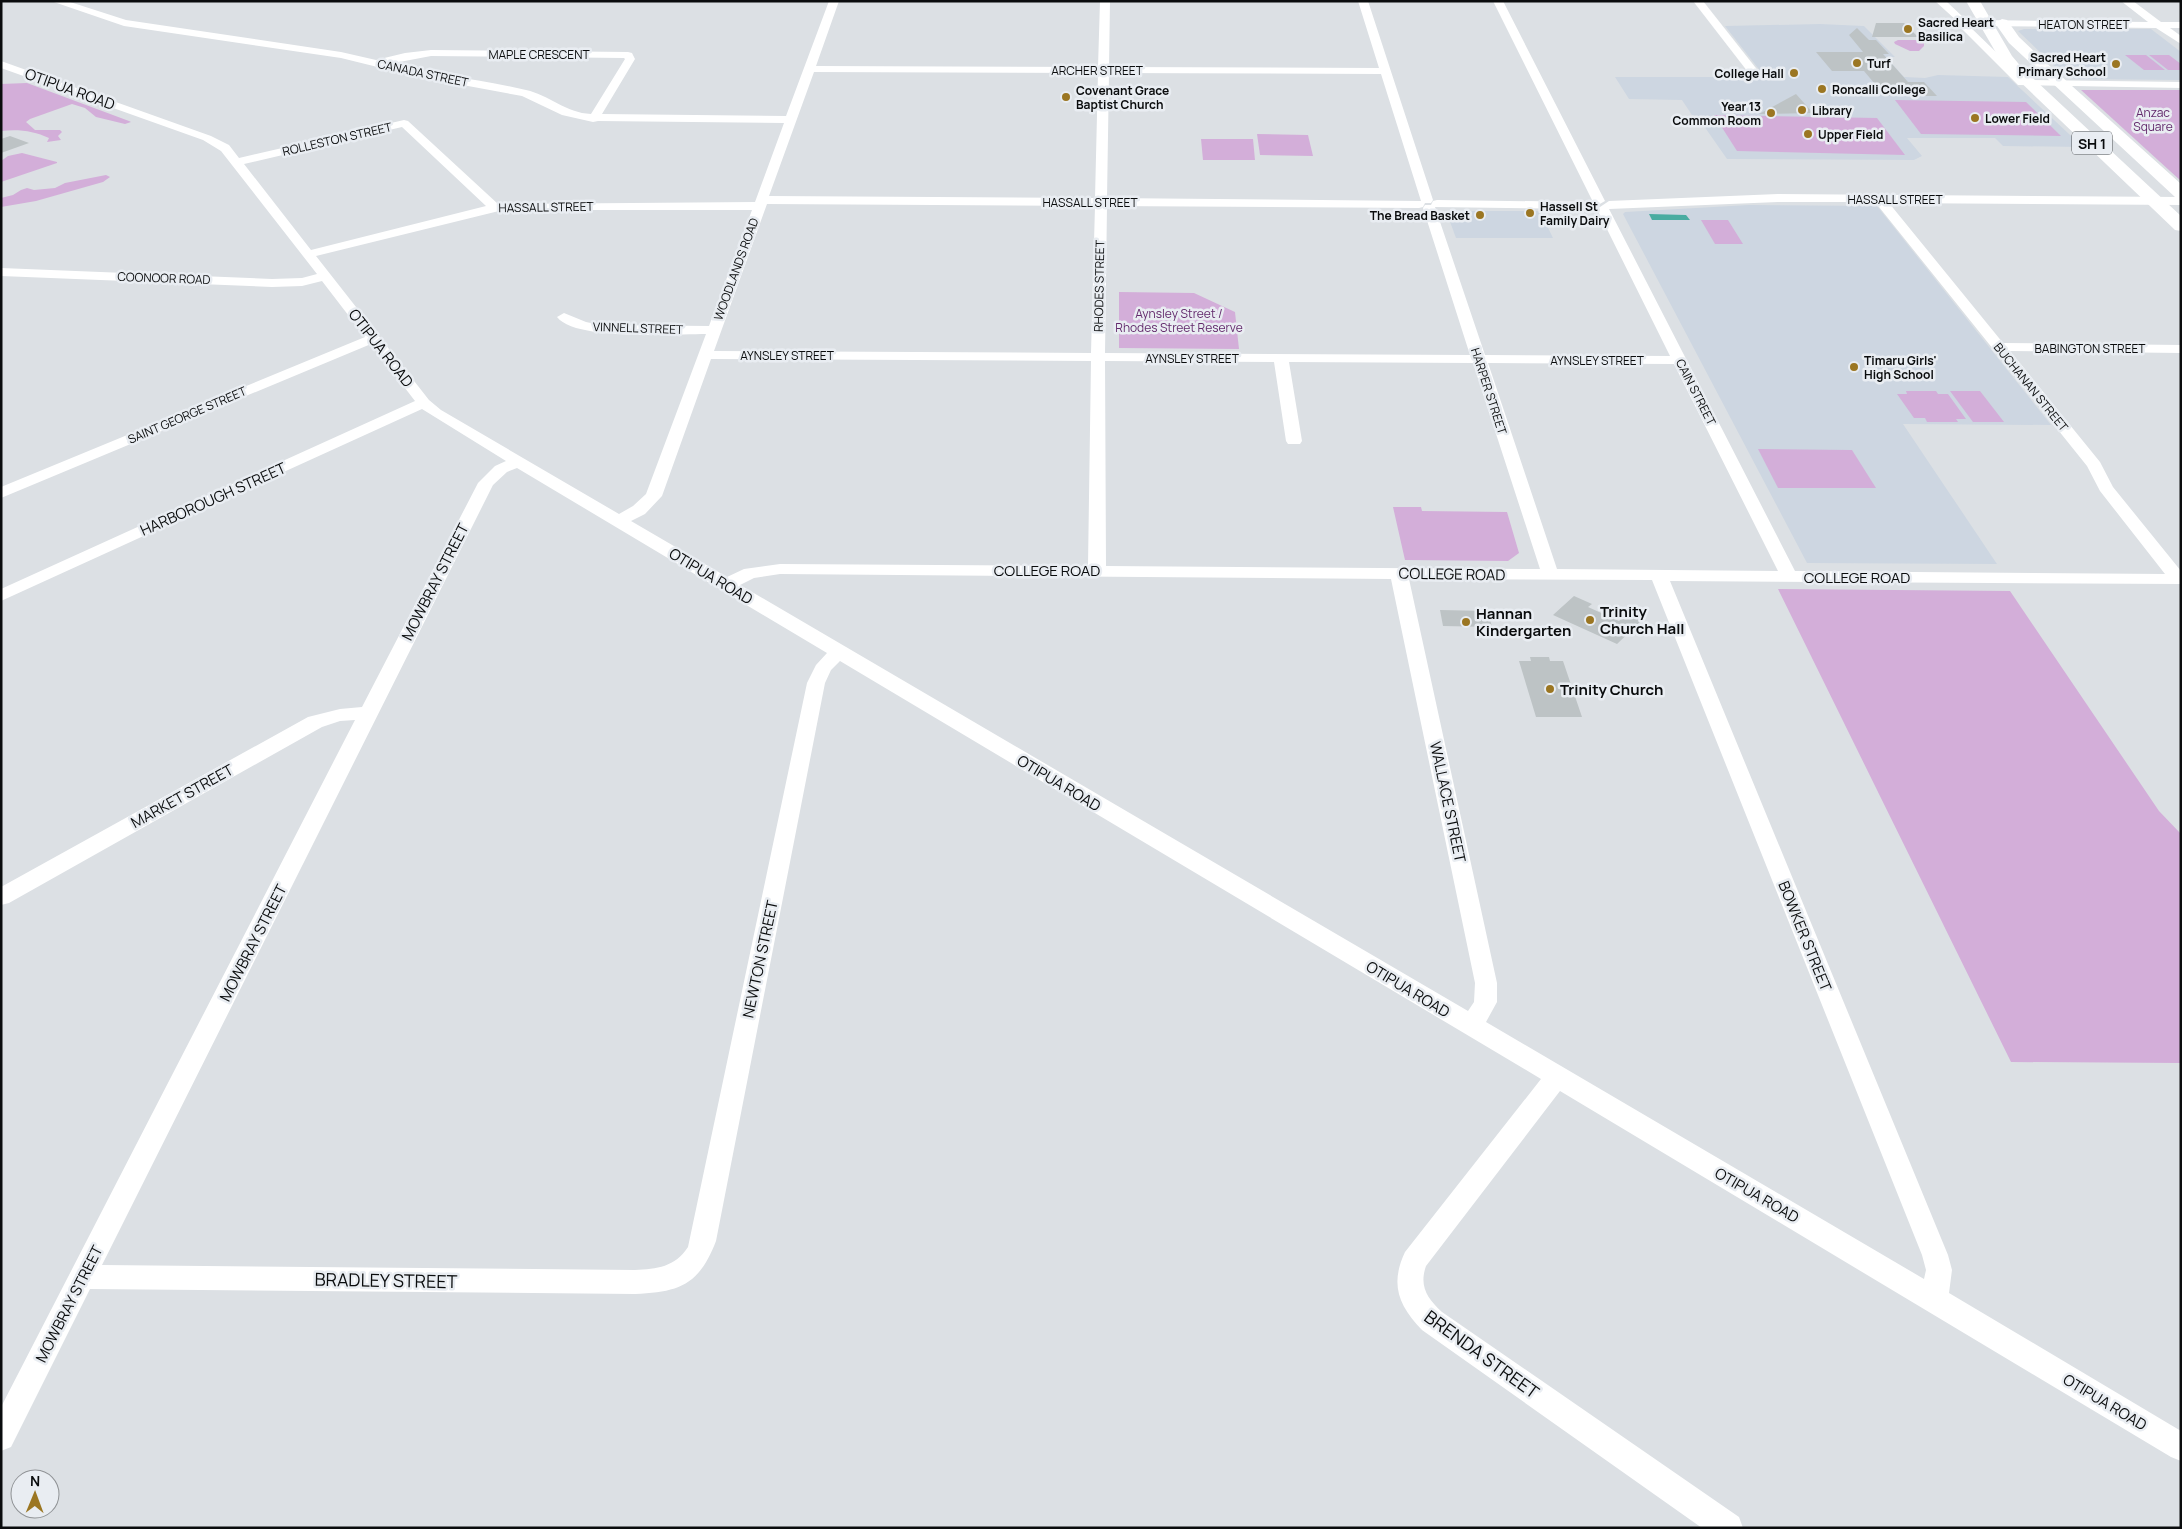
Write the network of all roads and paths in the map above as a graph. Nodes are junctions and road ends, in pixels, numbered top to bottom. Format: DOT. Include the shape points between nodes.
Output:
graph roads {
  1 [pos="56,1"];
  2 [pos="834,1"];
  3 [pos="1105,1"];
  4 [pos="1363,1"];
  5 [pos="1498,1"];
  6 [pos="1698,1"];
  7 [pos="1940,1"];
  8 [pos="1973,1"];
  9 [pos="1987,1"];
  10 [pos="2126,1"];
  11 [pos="1966,20"];
  12 [pos="1987,23"];
  13 [pos="2002,24"];
  14 [pos="2158,24"];
  15 [pos="2181,24"];
  16 [pos="2181,41"];
  17 [pos="1,64"];
  18 [pos="377,64"];
  19 [pos="809,69"];
  20 [pos="1103,70"];
  21 [pos="1385,71"];
  22 [pos="25,72"];
  23 [pos="1755,74"];
  24 [pos="4,78"];
  25 [pos="2030,84"];
  26 [pos="2060,84"];
  27 [pos="2181,85"];
  28 [pos="593,119"];
  29 [pos="791,120"];
  30 [pos="237,162"];
  31 [pos="2181,193"];
  32 [pos="1879,199"];
  33 [pos="2155,201"];
  34 [pos="2181,201"];
  35 [pos="1101,202"];
  36 [pos="760,203"];
  37 [pos="1428,204"];
  38 [pos="1600,205"];
  39 [pos="494,207"];
  40 [pos="2181,226"];
  41 [pos="309,254"];
  42 [pos="1,272"];
  43 [pos="326,276"];
  44 [pos="564,317"];
  45 [pos="714,330"];
  46 [pos="374,339"];
  47 [pos="2000,348"];
  48 [pos="2181,349"];
  49 [pos="704,355"];
  50 [pos="1098,357"];
  51 [pos="1282,358"];
  52 [pos="1479,359"];
  53 [pos="1680,360"];
  54 [pos="424,403"];
  55 [pos="1294,441"];
  56 [pos="517,462"];
  57 [pos="1,493"];
  58 [pos="618,520"];
  59 [pos="1097,571"];
  60 [pos="1399,573"];
  61 [pos="1550,574"];
  62 [pos="1659,575"];
  63 [pos="1788,576"];
  64 [pos="2179,579"];
  65 [pos="726,585"];
  66 [pos="1,596"];
  67 [pos="839,652"];
  68 [pos="369,713"];
  69 [pos="1,897"];
  70 [pos="1470,1025"];
  71 [pos="1556,1077"];
  72 [pos="687,1270"];
  73 [pos="82,1277"];
  74 [pos="1934,1299"];
  75 [pos="1,1437"];
  76 [pos="2181,1447"];
  77 [pos="1728,1528"];
  1 -- 18 [label="street, CANADA STREET" via="124,23 341,55"];
  2 -- 19 [label="street, WOODLANDS ROAD"];
  3 -- 20 [label="street, RHODES STREET"];
  4 -- 21 [label="street, HARPER STREET"];
  5 -- 38 [label="street, CAIN STREET"];
  6 -- 23 [label="street"];
  7 -- 11 [label="street" via="1957,17"];
  8 -- 12 [label="highway, SH 1"];
  9 -- 13 [label="highway, SH 1"];
  10 -- 14 [label="street"];
  11 -- 12 [label="street, HEATON STREET"];
  11 -- 25 [label="street" via="1960,24 2018,80"];
  12 -- 13 [label="street, HEATON STREET"];
  12 -- 25 [label="highway, SH 1" via="2006,58"];
  13 -- 14 [label="street, HEATON STREET"];
  13 -- 26 [label="highway, SH 1"];
  14 -- 15 [label="street, HEATON STREET"];
  14 -- 16 [label="street"];
  17 -- 22 [label="street, OTIPUA ROAD"];
  18 -- 28 [label="street, CANADA STREET" via="525,93 566,113"];
  18 -- 28 [label="street, MAPLE CRESCENT" via="431,53 628,55 630,59"];
  19 -- 20 [label="street, ARCHER STREET"];
  19 -- 29 [label="street, WOODLANDS ROAD"];
  20 -- 21 [label="street, ARCHER STREET"];
  20 -- 35 [label="street, RHODES STREET"];
  21 -- 37 [label="street, HARPER STREET"];
  22 -- 24 [label="street"];
  22 -- 30 [label="street, OTIPUA ROAD" via="214,141"];
  25 -- 26 [label="street"];
  25 -- 33 [label="highway, SH 1"];
  26 -- 27 [label="street"];
  26 -- 31 [label="highway, SH 1"];
  28 -- 29 [label="street, CANADA STREET"];
  29 -- 36 [label="street, WOODLANDS ROAD"];
  30 -- 39 [label="street, ROLLESTON STREET" via="404,123"];
  30 -- 41 [label="street, OTIPUA ROAD"];
  32 -- 33 [label="street, HASSALL STREET"];
  32 -- 38 [label="street, HASSALL STREET" via="1736,199"];
  32 -- 47 [label="street, BUCHANAN STREET"];
  33 -- 34 [label="street, HASSALL STREET"];
  33 -- 40 [label="highway, SH 1"];
  35 -- 36 [label="street, HASSALL STREET"];
  35 -- 37 [label="street, HASSALL STREET"];
  35 -- 50 [label="street, RHODES STREET"];
  36 -- 39 [label="street, HASSALL STREET"];
  36 -- 45 [label="street, WOODLANDS ROAD"];
  37 -- 38 [label="street, HASSALL STREET"];
  37 -- 52 [label="street, HARPER STREET"];
  38 -- 53 [label="street, CAIN STREET"];
  39 -- 41 [label="street, HASSALL STREET"];
  41 -- 43 [label="street, OTIPUA ROAD"];
  42 -- 43 [label="street, COONOOR ROAD" via="272,283 302,282"];
  43 -- 46 [label="street, OTIPUA ROAD"];
  44 -- 45 [label="street, VINNELL STREET" via="582,326 600,329"];
  45 -- 49 [label="street, WOODLANDS ROAD"];
  46 -- 54 [label="street, OTIPUA ROAD"];
  46 -- 57 [label="street, SAINT GEORGE STREET"];
  47 -- 48 [label="street, BABINGTON STREET"];
  47 -- 64 [label="street, BUCHANAN STREET" via="2094,465 2106,488"];
  49 -- 50 [label="street, AYNSLEY STREET"];
  49 -- 58 [label="street, WOODLANDS ROAD" via="654,496 639,510"];
  50 -- 51 [label="street, AYNSLEY STREET"];
  50 -- 59 [label="street, RHODES STREET"];
  51 -- 52 [label="street, AYNSLEY STREET"];
  51 -- 55 [label="street"];
  52 -- 53 [label="street, AYNSLEY STREET"];
  52 -- 61 [label="street, HARPER STREET"];
  53 -- 63 [label="street, CAIN STREET"];
  54 -- 56 [label="street, OTIPUA ROAD"];
  54 -- 66 [label="street, HARBOROUGH STREET"];
  56 -- 58 [label="street, OTIPUA ROAD"];
  56 -- 68 [label="street, MOWBRAY STREET" via="501,469 486,483"];
  58 -- 65 [label="street, OTIPUA ROAD"];
  59 -- 60 [label="street, COLLEGE ROAD"];
  59 -- 65 [label="street, COLLEGE ROAD" via="764,569 750,572"];
  60 -- 61 [label="street, COLLEGE ROAD"];
  60 -- 70 [label="street, WALLACE STREET" via="1486,983 1488,999"];
  61 -- 62 [label="street, COLLEGE ROAD"];
  62 -- 63 [label="street, COLLEGE ROAD"];
  62 -- 74 [label="street, BOWKER STREET" via="1935,1255 1939,1270"];
  63 -- 64 [label="street, COLLEGE ROAD"];
  65 -- 67 [label="street, OTIPUA ROAD"];
  67 -- 70 [label="street, OTIPUA ROAD"];
  67 -- 72 [label="street, NEWTON STREET" via="828,661 816,683 703,1241"];
  68 -- 69 [label="street, MARKET STREET" via="340,714 315,722"];
  68 -- 73 [label="street, MOWBRAY STREET"];
  70 -- 71 [label="street, OTIPUA ROAD"];
  71 -- 74 [label="street, OTIPUA ROAD"];
  71 -- 77 [label="street, BRENDA STREET" via="1414,1260 1408,1283 1413,1297 1432,1321"];
  72 -- 73 [label="street, BRADLEY STREET" via="658,1282"];
  73 -- 75 [label="street, MOWBRAY STREET"];
  74 -- 76 [label="street, OTIPUA ROAD"];
}
